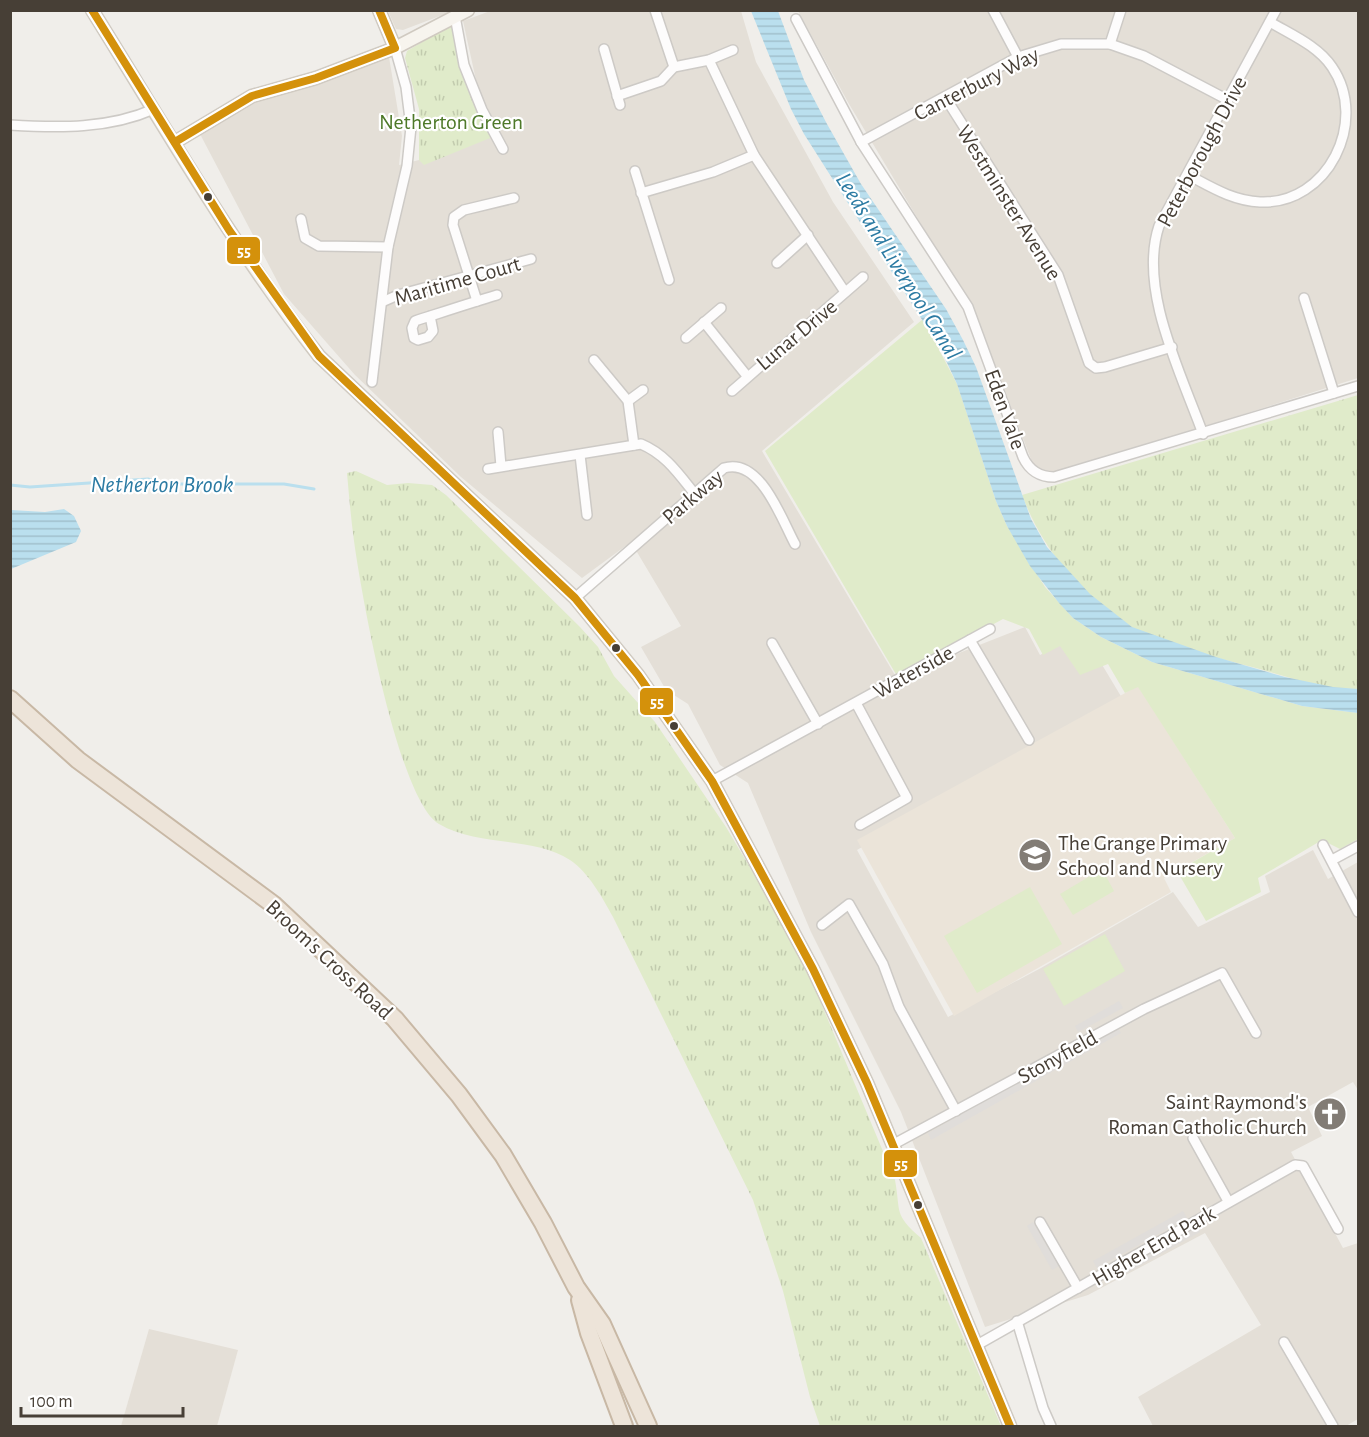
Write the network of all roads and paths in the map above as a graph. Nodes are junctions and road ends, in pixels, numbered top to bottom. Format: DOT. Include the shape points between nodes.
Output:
graph roads {
  1 [pos="92,10"];
  2 [pos="379,10"];
  3 [pos="468,10"];
  4 [pos="655,10"];
  5 [pos="993,10"];
  6 [pos="1121,10"];
  7 [pos="1276,10"];
  8 [pos="454,16"];
  9 [pos="796,19"];
  10 [pos="1270,22"];
  11 [pos="1110,44"];
  12 [pos="395,48"];
  13 [pos="604,49"];
  14 [pos="733,50"];
  15 [pos="1018,57"];
  16 [pos="709,60"];
  17 [pos="674,67"];
  18 [pos="945,97"];
  19 [pos="1228,100"];
  20 [pos="154,109"];
  21 [pos="10,125"];
  22 [pos="175,142"];
  23 [pos="861,142"];
  24 [pos="503,149"];
  25 [pos="754,155"];
  26 [pos="635,171"];
  27 [pos="1188,175"];
  28 [pos="641,192"];
  29 [pos="514,198"];
  30 [pos="301,219"];
  31 [pos="808,236"];
  32 [pos="388,247"];
  33 [pos="531,259"];
  34 [pos="777,263"];
  35 [pos="469,275"];
  36 [pos="863,277"];
  37 [pos="669,280"];
  38 [pos="845,292"];
  39 [pos="497,295"];
  40 [pos="1304,298"];
  41 [pos="477,301"];
  42 [pos="382,302"];
  43 [pos="721,308"];
  44 [pos="430,316"];
  45 [pos="704,322"];
  46 [pos="686,338"];
  47 [pos="1172,347"];
  48 [pos="594,360"];
  49 [pos="747,376"];
  50 [pos="372,382"];
  51 [pos="1359,386"];
  52 [pos="643,390"];
  53 [pos="732,391"];
  54 [pos="1334,393"];
  55 [pos="628,401"];
  56 [pos="498,432"];
  57 [pos="1203,434"];
  58 [pos="634,446"];
  59 [pos="580,455"];
  60 [pos="501,466"];
  61 [pos="488,469"];
  62 [pos="694,493"];
  63 [pos="587,514"];
  64 [pos="795,543"];
  65 [pos="575,598"];
  66 [pos="990,629"];
  67 [pos="970,640"];
  68 [pos="772,643"];
  69 [pos="10,699"];
  70 [pos="855,703"];
  71 [pos="818,724"];
  72 [pos="1029,740"];
  73 [pos="712,781"];
  74 [pos="860,825"];
  75 [pos="1323,845"];
  76 [pos="1359,846"];
  77 [pos="1332,860"];
  78 [pos="1359,912"];
  79 [pos="822,925"];
  80 [pos="1256,1033"];
  81 [pos="956,1111"];
  82 [pos="1193,1138"];
  83 [pos="894,1144"];
  84 [pos="1228,1201"];
  85 [pos="1040,1222"];
  86 [pos="1338,1229"];
  87 [pos="576,1287"];
  88 [pos="1078,1288"];
  89 [pos="1017,1321"];
  90 [pos="1284,1342"];
  91 [pos="977,1345"];
  92 [pos="624,1426"];
  93 [pos="648,1426"];
  94 [pos="1010,1426"];
  95 [pos="1051,1426"];
  96 [pos="1333,1426"];
  1 -- 20 [label="main road"];
  2 -- 12 [label="main road"];
  3 -- 8 [label="main road"];
  4 -- 17 [label="street"];
  5 -- 15 [label="street"];
  6 -- 11 [label="street"];
  7 -- 10 [label="street, Peterborough Drive"];
  8 -- 12 [label="main road"];
  8 -- 24 [label="street" via="464,65"];
  9 -- 23 [label="street, Eden Vale"];
  10 -- 19 [label="street, Peterborough Drive"];
  10 -- 27 [label="street" via="1320,53 1340,82 1348,117 1346,134 1333,162 1295,195 1263,202 1225,194"];
  11 -- 15 [label="street, Canterbury Way" via="1062,44"];
  11 -- 19 [label="street, Canterbury Way" via="1144,56"];
  12 -- 22 [label="main road" via="316,78 252,96"];
  12 -- 32 [label="street" via="406,87 411,127 407,166"];
  13 -- 17 [label="street" via="618,101 661,81"];
  14 -- 16 [label="street"];
  15 -- 18 [label="street, Canterbury Way"];
  16 -- 17 [label="street"];
  16 -- 25 [label="street, Lunar Drive"];
  18 -- 23 [label="street, Canterbury Way"];
  18 -- 47 [label="street, Westminster Avenue" via="1058,275 1089,363 1096,368 1105,367"];
  19 -- 27 [label="street, Peterborough Drive"];
  20 -- 21 [label="street" via="135,118 101,124"];
  20 -- 22 [label="main road"];
  22 -- 65 [label="main road" via="231,234 319,356"];
  23 -- 57 [label="street, Eden Vale" via="968,308 1023,457 1035,472 1054,477"];
  25 -- 28 [label="street" via="713,172"];
  25 -- 31 [label="street, Lunar Drive"];
  26 -- 28 [label="street"];
  27 -- 47 [label="street, Peterborough Drive" via="1159,226 1151,255 1154,289"];
  28 -- 37 [label="street"];
  29 -- 35 [label="street" via="464,210 454,218"];
  30 -- 32 [label="street" via="305,238 319,246"];
  31 -- 34 [label="street"];
  31 -- 38 [label="street, Lunar Drive"];
  32 -- 42 [label="street"];
  33 -- 35 [label="street, Maritime Court"];
  35 -- 41 [label="street"];
  35 -- 42 [label="street, Maritime Court"];
  36 -- 38 [label="street, Lunar Drive"];
  38 -- 49 [label="street, Lunar Drive"];
  39 -- 41 [label="street"];
  40 -- 54 [label="street"];
  41 -- 44 [label="street"];
  42 -- 50 [label="street"];
  43 -- 45 [label="street"];
  45 -- 46 [label="street"];
  45 -- 49 [label="street, Lunar Drive"];
  47 -- 57 [label="street, Peterborough Drive"];
  48 -- 55 [label="street"];
  49 -- 53 [label="street, Lunar Drive"];
  51 -- 54 [label="street, Eden Vale"];
  52 -- 55 [label="street"];
  54 -- 57 [label="street, Eden Vale"];
  55 -- 58 [label="street"];
  56 -- 60 [label="street"];
  58 -- 59 [label="street"];
  58 -- 62 [label="street" via="641,444 656,451"];
  59 -- 60 [label="street"];
  59 -- 63 [label="street"];
  60 -- 61 [label="street"];
  62 -- 64 [label="street, Parkway" via="724,468 733,465 749,471 765,487"];
  62 -- 65 [label="street, Parkway"];
  65 -- 73 [label="main road" via="638,675"];
  66 -- 67 [label="street, Waterside"];
  67 -- 70 [label="street, Waterside"];
  67 -- 72 [label="street, Waterside"];
  68 -- 71 [label="street"];
  69 -- 87 [label="highway, Broom's Cross Road" via="78,760 274,905 395,1019 503,1155"];
  70 -- 71 [label="street, Waterside"];
  70 -- 74 [label="street, Waterside" via="907,798"];
  71 -- 73 [label="street, Waterside"];
  73 -- 83 [label="main road" via="813,969"];
  75 -- 77 [label="street"];
  76 -- 77 [label="street"];
  77 -- 78 [label="street"];
  79 -- 81 [label="street" via="849,904 884,964 899,1007"];
  80 -- 81 [label="street, Stonyfield" via="1222,973 1143,1009"];
  81 -- 83 [label="street, Stonyfield"];
  82 -- 84 [label="street, Higher End Park"];
  83 -- 91 [label="main road"];
  84 -- 86 [label="street, Higher End Park" via="1295,1165 1303,1166"];
  84 -- 88 [label="street, Higher End Park"];
  85 -- 88 [label="street, Higher End Park"];
  87 -- 92 [label="highway, Broom's Cross Road"];
  87 -- 93 [label="highway, Broom's Cross Road" via="613,1344"];
  88 -- 89 [label="street, Higher End Park"];
  89 -- 91 [label="street, Higher End Park"];
  89 -- 95 [label="street"];
  90 -- 96 [label="street"];
  91 -- 94 [label="main road"];
}
